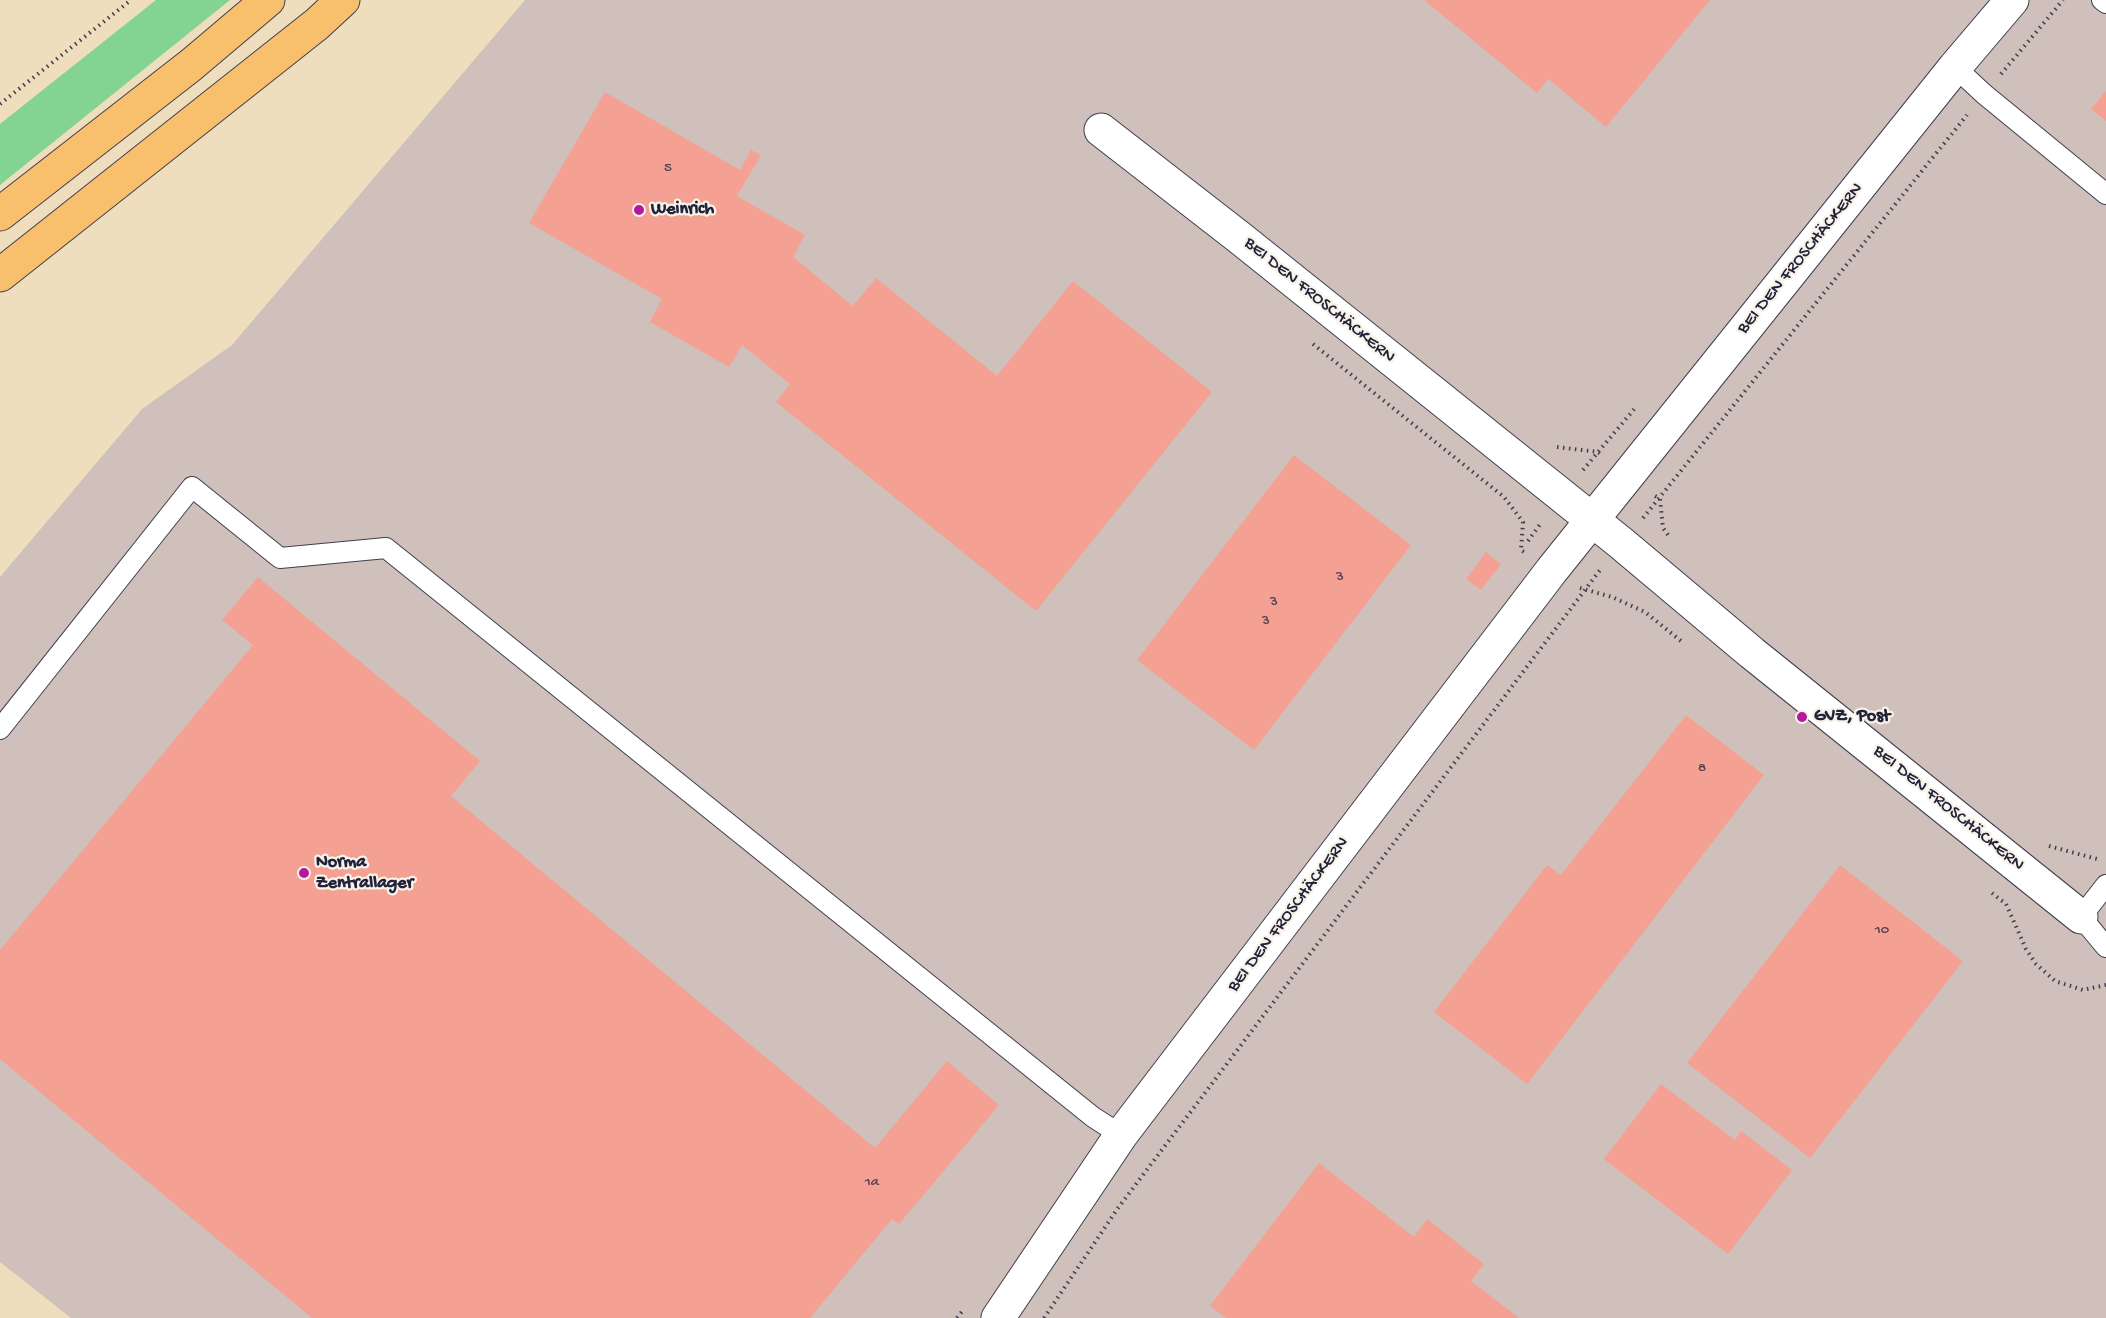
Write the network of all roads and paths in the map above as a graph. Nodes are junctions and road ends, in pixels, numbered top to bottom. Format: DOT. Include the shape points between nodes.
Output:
graph roads {
  1 [pos="131,0"];
  2 [pos="268,0"];
  3 [pos="343,0"];
  4 [pos="2012,0"];
  5 [pos="2063,0"];
  6 [pos="2102,0"];
  7 [pos="2106,3"];
  8 [pos="1955,67"];
  9 [pos="1984,94"];
  10 [pos="0,104"];
  11 [pos="1101,129"];
  12 [pos="2106,194"];
  13 [pos="0,214"];
  14 [pos="0,275"];
  15 [pos="1591,520"];
  16 [pos="1621,543"];
  17 [pos="0,729"];
  18 [pos="2106,885"];
  19 [pos="2081,917"];
  20 [pos="2106,947"];
  21 [pos="1121,1135"];
  22 [pos="998,1318"];
  23 [pos="1044,1318"];
  1 -- 10 [label="path"];
  2 -- 13 [label="highway"];
  3 -- 14 [label="highway"];
  4 -- 8 [label="street, BEI DEN FROSCHÄCKERN"];
  5 -- 9 [label="path"];
  6 -- 7 [label="lane"];
  8 -- 9 [label="lane"];
  8 -- 15 [label="street, BEI DEN FROSCHÄCKERN"];
  9 -- 12 [label="lane"];
  9 -- 16 [label="path"];
  11 -- 15 [label="street, BEI DEN FROSCHÄCKERN"];
  15 -- 16 [label="street, BEI DEN FROSCHÄCKERN"];
  15 -- 21 [label="street, BEI DEN FROSCHÄCKERN"];
  16 -- 19 [label="street, BEI DEN FROSCHÄCKERN"];
  16 -- 23 [label="path" via="1118,1208"];
  17 -- 21 [label="lane" via="192,487 280,558 386,548 1085,1111"];
  18 -- 19 [label="lane"];
  19 -- 20 [label="lane"];
  21 -- 22 [label="street, BEI DEN FROSCHÄCKERN"];
}
